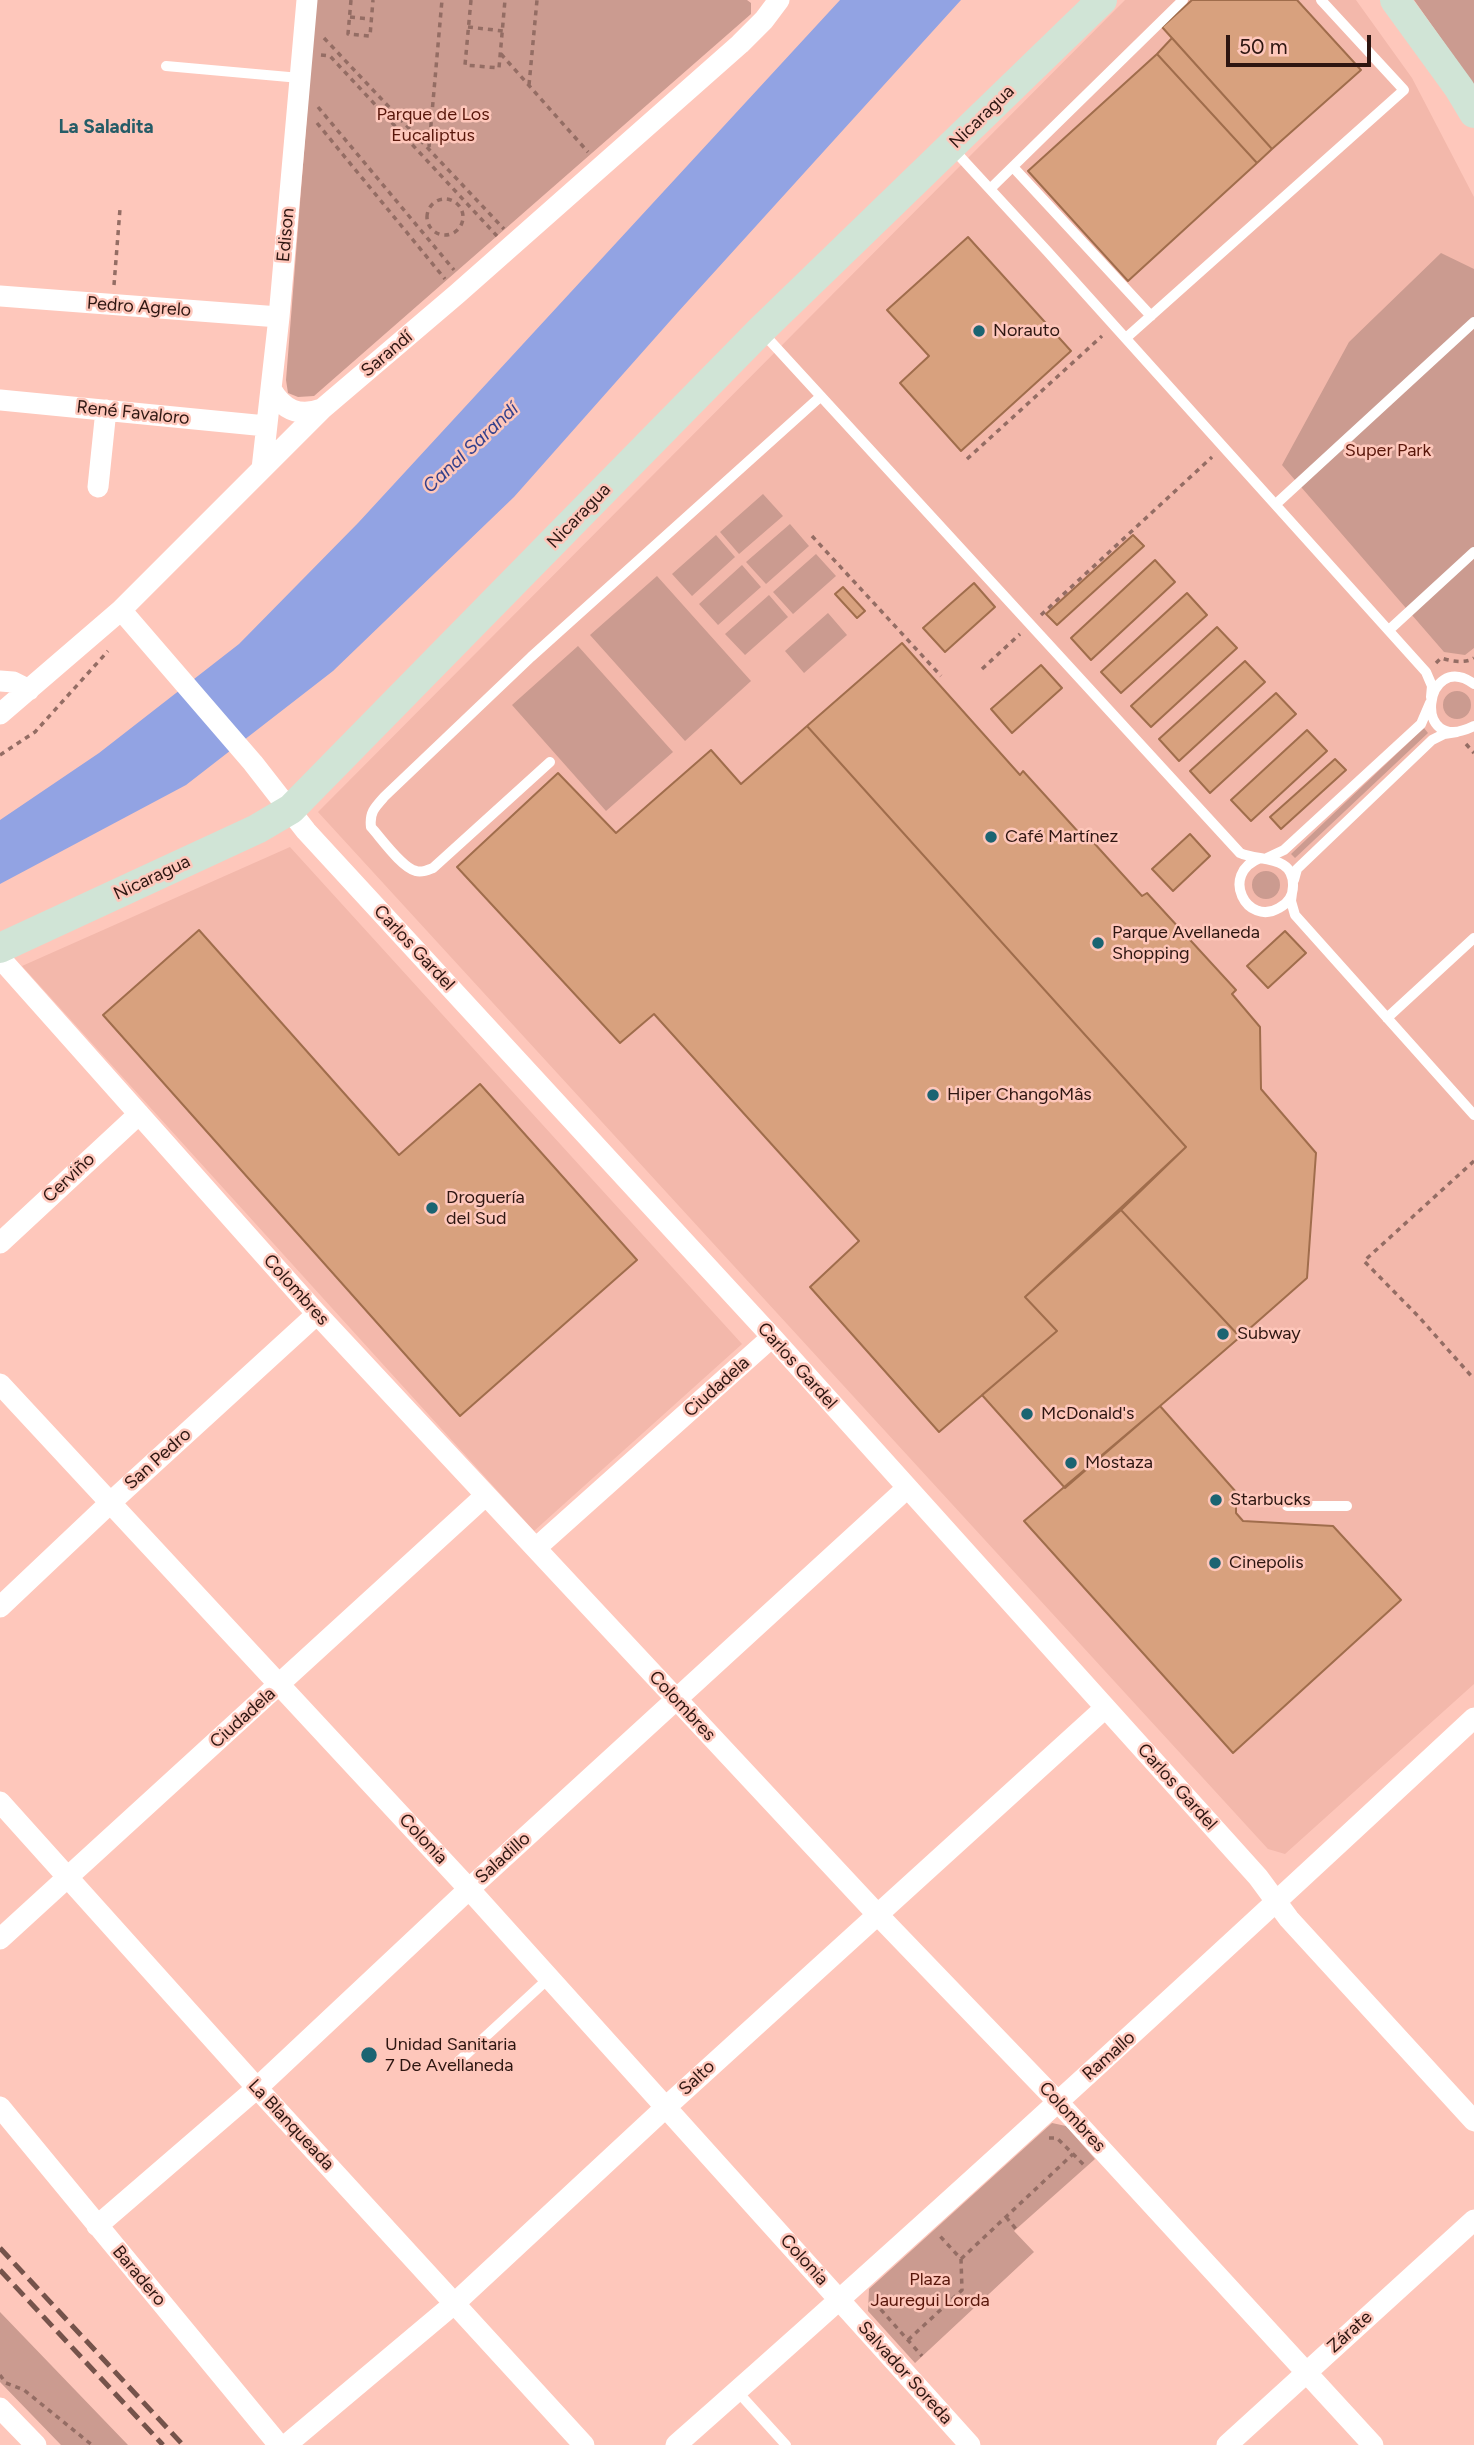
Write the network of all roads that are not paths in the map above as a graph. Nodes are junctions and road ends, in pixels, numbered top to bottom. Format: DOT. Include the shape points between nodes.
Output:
graph roads {
  1 [pos="307,0"];
  2 [pos="779,0"];
  3 [pos="1102,0"];
  4 [pos="1183,0"];
  5 [pos="1321,0"];
  6 [pos="1395,0"];
  7 [pos="166,66"];
  8 [pos="300,78"];
  9 [pos="1474,113"];
  10 [pos="951,147"];
  11 [pos="1013,167"];
  12 [pos="990,190"];
  13 [pos="0,296"];
  14 [pos="1151,316"];
  15 [pos="279,317"];
  16 [pos="1474,322"];
  17 [pos="761,330"];
  18 [pos="1126,338"];
  19 [pos="271,389"];
  20 [pos="820,397"];
  21 [pos="0,400"];
  22 [pos="323,409"];
  23 [pos="106,410"];
  24 [pos="266,426"];
  25 [pos="262,469"];
  26 [pos="99,487"];
  27 [pos="1276,505"];
  28 [pos="1474,552"];
  29 [pos="121,610"];
  30 [pos="1389,630"];
  31 [pos="1474,671"];
  32 [pos="1426,672"];
  33 [pos="1457,678"];
  34 [pos="0,681"];
  35 [pos="1474,684"];
  36 [pos="29,690"];
  37 [pos="1430,700"];
  38 [pos="0,715"];
  39 [pos="1467,733"];
  40 [pos="550,762"];
  41 [pos="291,809"];
  42 [pos="1240,853"];
  43 [pos="1263,858"];
  44 [pos="1242,872"];
  45 [pos="1293,887"];
  46 [pos="1275,911"];
  47 [pos="1295,915"];
  48 [pos="1474,939"];
  49 [pos="0,948"];
  50 [pos="0,958"];
  51 [pos="1387,1018"];
  52 [pos="139,1114"];
  53 [pos="1474,1115"];
  54 [pos="0,1243"];
  55 [pos="317,1314"];
  56 [pos="772,1338"];
  57 [pos="0,1384"];
  58 [pos="906,1489"];
  59 [pos="486,1495"];
  60 [pos="110,1503"];
  61 [pos="1287,1506"];
  62 [pos="1347,1506"];
  63 [pos="536,1548"];
  64 [pos="0,1607"];
  65 [pos="279,1685"];
  66 [pos="676,1700"];
  67 [pos="1105,1708"];
  68 [pos="1474,1718"];
  69 [pos="0,1802"];
  70 [pos="68,1878"];
  71 [pos="469,1889"];
  72 [pos="1275,1903"];
  73 [pos="877,1914"];
  74 [pos="0,1939"];
  75 [pos="549,1978"];
  76 [pos="459,2061"];
  77 [pos="257,2088"];
  78 [pos="1059,2102"];
  79 [pos="666,2107"];
  80 [pos="0,2108"];
  81 [pos="1474,2120"];
  82 [pos="1474,2220"];
  83 [pos="97,2226"];
  84 [pos="841,2301"];
  85 [pos="456,2304"];
  86 [pos="1306,2372"];
  87 [pos="737,2391"];
  88 [pos="3,2416"];
  89 [pos="36,2445"];
  90 [pos="279,2445"];
  91 [pos="286,2445"];
  92 [pos="584,2445"];
  93 [pos="676,2445"];
  94 [pos="786,2445"];
  95 [pos="970,2445"];
  96 [pos="1227,2445"];
  97 [pos="1373,2445"];
  1 -- 8 [label="street, Edison"];
  2 -- 22 [label="street, Sarandí" via="740,44"];
  3 -- 10 [label="main road, Nicaragua"];
  4 -- 11 [label="lane"];
  5 -- 14 [label="lane" via="1404,90"];
  6 -- 9 [label="main road"];
  7 -- 8 [label="lane"];
  8 -- 15 [label="street, Edison"];
  10 -- 12 [label="lane"];
  10 -- 17 [label="main road, Nicaragua"];
  11 -- 12 [label="lane"];
  11 -- 14 [label="lane"];
  12 -- 18 [label="lane"];
  13 -- 15 [label="street, Pedro Agrelo"];
  14 -- 18 [label="lane"];
  15 -- 19 [label="street, Edison"];
  16 -- 27 [label="lane"];
  17 -- 20 [label="lane"];
  17 -- 41 [label="main road, Nicaragua"];
  18 -- 27 [label="lane"];
  19 -- 22 [label="street" via="277,400 293,411"];
  19 -- 24 [label="street, Edison"];
  20 -- 40 [label="lane" via="531,657 385,796 373,808 370,827 408,867 425,871"];
  20 -- 42 [label="lane"];
  21 -- 23 [label="street, René Favaloro"];
  22 -- 25 [label="street, Sarandí"];
  23 -- 24 [label="street, René Favaloro"];
  23 -- 26 [label="street"];
  24 -- 25 [label="street, Edison"];
  25 -- 29 [label="street, Sarandí"];
  27 -- 30 [label="lane"];
  28 -- 30 [label="lane"];
  29 -- 36 [label="street, Sarandí"];
  29 -- 41 [label="street, Carlos Gardel"];
  30 -- 32 [label="lane"];
  31 -- 33 [label="lane"];
  32 -- 33 [label="lane"];
  32 -- 37 [label="lane" via="1432,686"];
  33 -- 35 [label="lane"];
  33 -- 37 [label="lane" via="1438,685"];
  34 -- 36 [label="street"];
  36 -- 38 [label="street, Sarandí"];
  37 -- 39 [label="lane" via="1439,726"];
  37 -- 43 [label="lane" via="1421,724 1284,850"];
  39 -- 45 [label="lane" via="1444,734 1432,740 1297,869"];
  41 -- 49 [label="main road, Nicaragua"];
  41 -- 56 [label="street, Carlos Gardel" via="306,831"];
  42 -- 43 [label="lane"];
  42 -- 44 [label="lane"];
  43 -- 44 [label="lane" via="1252,861"];
  43 -- 45 [label="lane" via="1282,863"];
  44 -- 46 [label="lane" via="1239,891 1249,906"];
  45 -- 46 [label="lane" via="1289,900"];
  45 -- 47 [label="lane"];
  46 -- 47 [label="lane"];
  47 -- 51 [label="lane"];
  48 -- 51 [label="lane"];
  50 -- 52 [label="street, Colombres"];
  51 -- 53 [label="lane"];
  52 -- 54 [label="street, Cerviño"];
  52 -- 55 [label="street, Colombres"];
  55 -- 59 [label="street, Colombres"];
  55 -- 60 [label="street, San Pedro"];
  56 -- 58 [label="street, Carlos Gardel"];
  56 -- 63 [label="street, Ciudadela"];
  57 -- 60 [label="street, Colonia"];
  58 -- 66 [label="street, Saladillo"];
  58 -- 67 [label="street, Carlos Gardel"];
  59 -- 63 [label="street, Colombres"];
  59 -- 65 [label="street, Ciudadela"];
  60 -- 64 [label="street, San Pedro"];
  60 -- 65 [label="street, Colonia"];
  61 -- 62 [label="lane"];
  63 -- 66 [label="street, Colombres"];
  65 -- 70 [label="street, Ciudadela"];
  65 -- 71 [label="street, Colonia"];
  66 -- 71 [label="street, Saladillo"];
  66 -- 73 [label="street, Colombres"];
  67 -- 72 [label="street, Carlos Gardel" via="1258,1877"];
  67 -- 73 [label="street, Salto"];
  68 -- 72 [label="street, Ramallo"];
  69 -- 70 [label="street, La Blanqueada"];
  70 -- 74 [label="street, Ciudadela"];
  70 -- 77 [label="street, La Blanqueada"];
  71 -- 75 [label="street, Colonia"];
  71 -- 77 [label="street, Saladillo"];
  72 -- 78 [label="street, Ramallo"];
  72 -- 81 [label="street, Carlos Gardel"];
  73 -- 78 [label="street, Colombres"];
  73 -- 79 [label="street, Salto"];
  75 -- 76 [label="lane"];
  75 -- 79 [label="street, Colonia"];
  77 -- 83 [label="street, Saladillo"];
  77 -- 85 [label="street, La Blanqueada"];
  78 -- 84 [label="street, Ramallo"];
  78 -- 86 [label="street, Colombres"];
  79 -- 84 [label="street, Colonia"];
  79 -- 85 [label="street, Salto"];
  80 -- 83 [label="street, Baradero"];
  82 -- 86 [label="street, Zárate"];
  83 -- 90 [label="street, Baradero"];
  84 -- 87 [label="street, Ramallo"];
  84 -- 95 [label="street, Salvador Soreda"];
  85 -- 91 [label="street, Salto"];
  85 -- 92 [label="street, La Blanqueada"];
  86 -- 96 [label="street, Zárate"];
  86 -- 97 [label="street, Colombres"];
  87 -- 93 [label="street, Ramallo"];
  87 -- 94 [label="lane"];
  88 -- 89 [label="street"];
}
